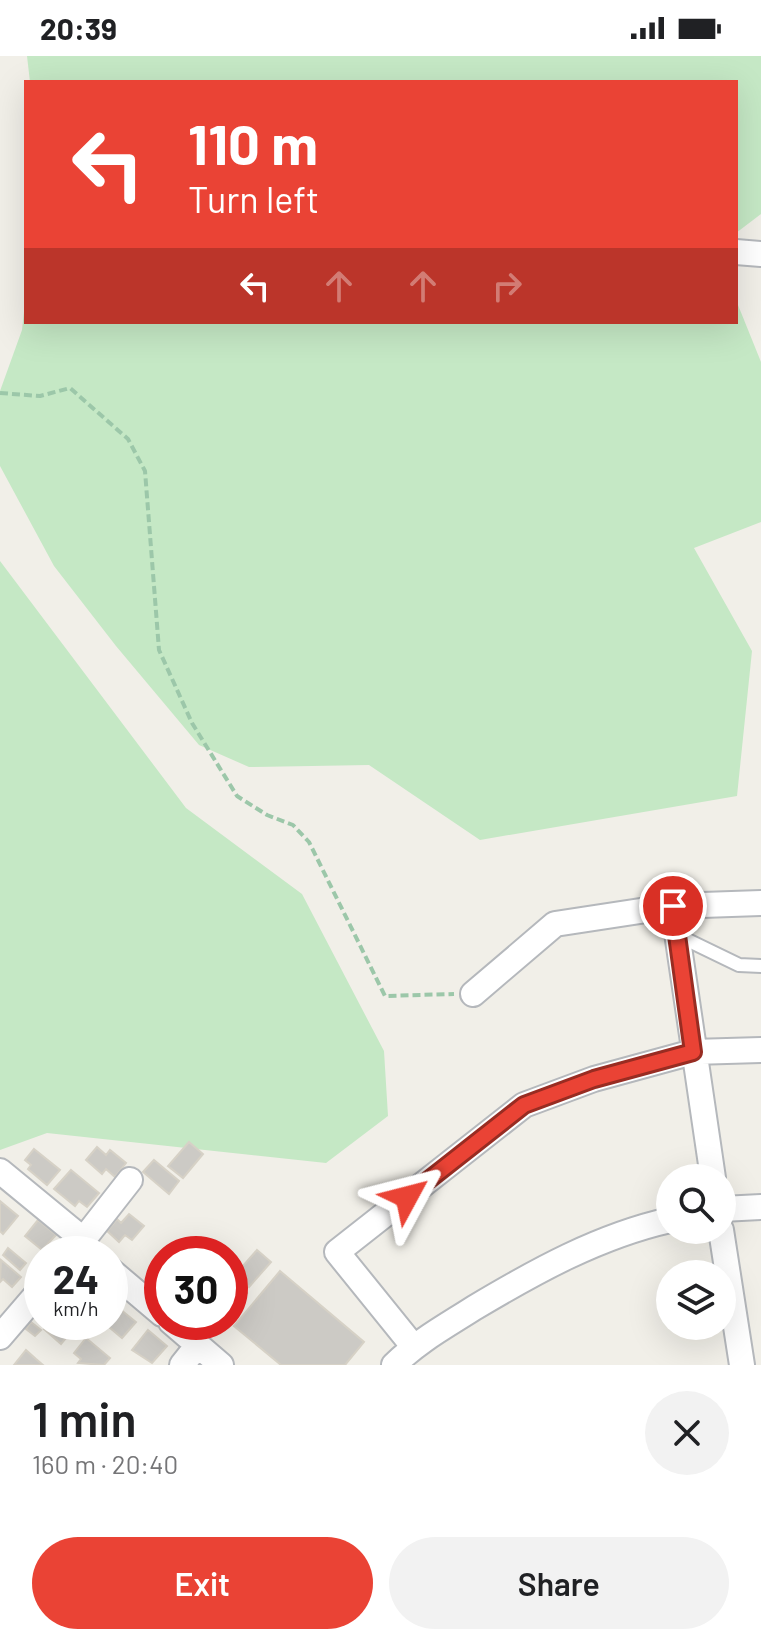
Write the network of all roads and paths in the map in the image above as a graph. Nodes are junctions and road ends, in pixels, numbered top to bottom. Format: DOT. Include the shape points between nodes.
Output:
graph roads {
  1 [pos="738,252"];
  2 [pos="761,254"];
  3 [pos="0,393"];
  4 [pos="761,903"];
  5 [pos="673,906"];
  6 [pos="677,935"];
  7 [pos="761,966"];
  8 [pos="473,994"];
  9 [pos="761,1050"];
  10 [pos="693,1052"];
  11 [pos="711,1164"];
  12 [pos="0,1171"];
  13 [pos="130,1180"];
  14 [pos="761,1207"];
  15 [pos="736,1208"];
  16 [pos="656,1223"];
  17 [pos="79,1236"];
  18 [pos="91,1236"];
  19 [pos="723,1244"];
  20 [pos="128,1285"];
  21 [pos="144,1299"];
  22 [pos="24,1309"];
  23 [pos="0,1337"];
  24 [pos="192,1340"];
  25 [pos="198,1345"];
  26 [pos="413,1346"];
  27 [pos="182,1365"];
  28 [pos="221,1365"];
  29 [pos="394,1365"];
  30 [pos="742,1365"];
  1 -- 2 [label="street"];
  3 -- 8 [label="path" via="40,396 70,388 128,439 145,471 159,650 216,765 237,796 293,825 309,842 385,996"];
  4 -- 5 [label="street"];
  5 -- 6 [label="street"];
  5 -- 8 [label="street" via="555,924"];
  6 -- 7 [label="lane" via="739,965"];
  6 -- 10 [label="street"];
  9 -- 10 [label="street"];
  10 -- 11 [label="street"];
  10 -- 26 [label="street" via="524,1105 337,1252"];
  12 -- 17 [label="street"];
  13 -- 18 [label="street"];
  14 -- 15 [label="street"];
  16 -- 26 [label="street" via="536,1271"];
  19 -- 30 [label="street"];
  20 -- 21 [label="street"];
  22 -- 23 [label="street"];
  24 -- 25 [label="street"];
  25 -- 27 [label="street"];
  25 -- 28 [label="street"];
  26 -- 29 [label="street"];
}
